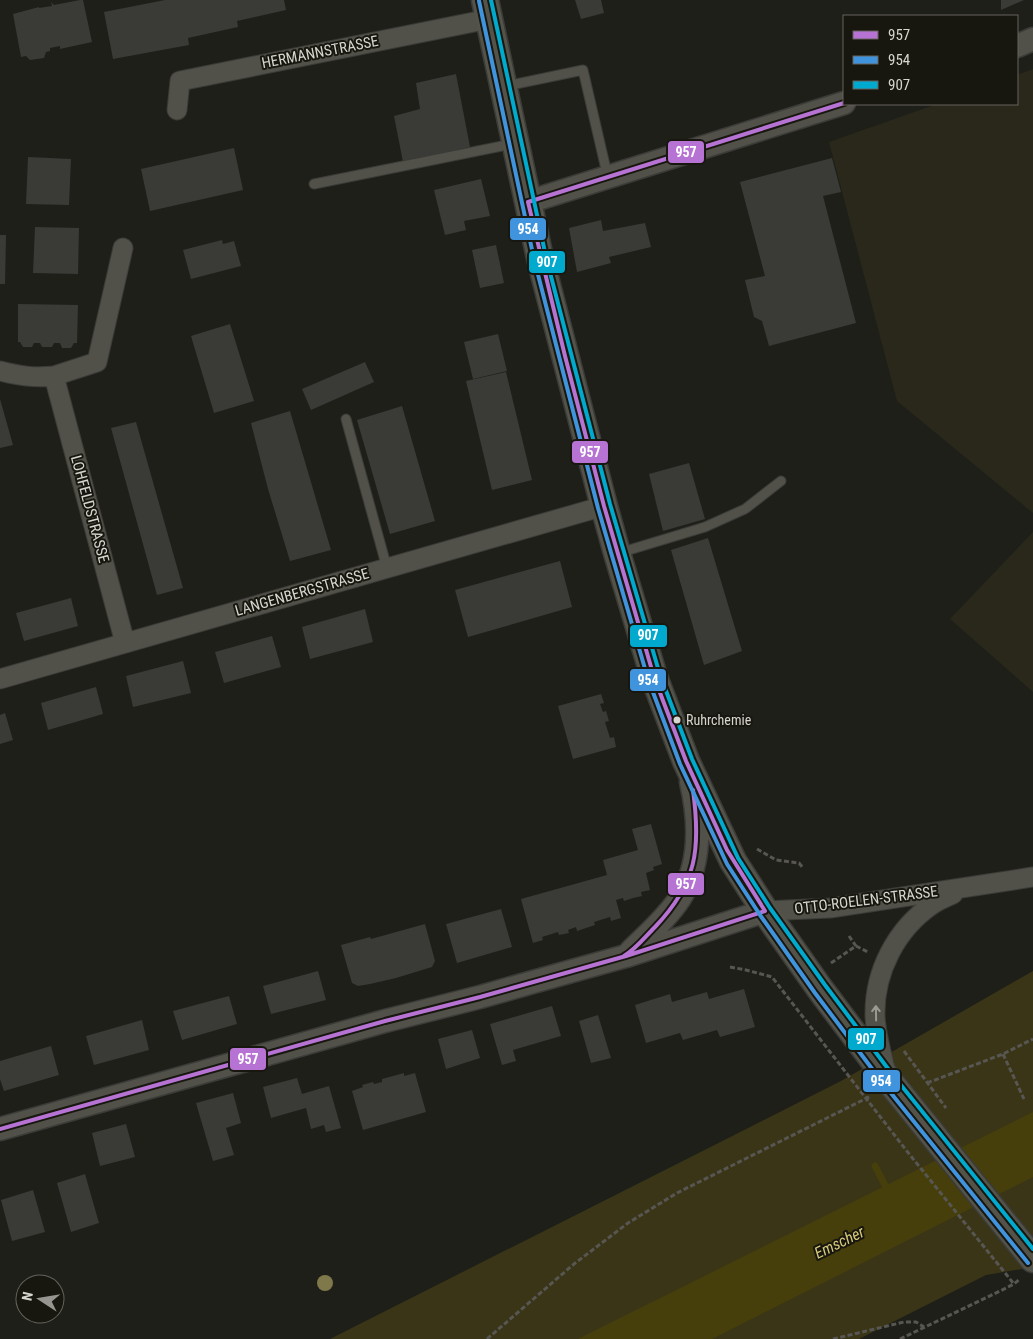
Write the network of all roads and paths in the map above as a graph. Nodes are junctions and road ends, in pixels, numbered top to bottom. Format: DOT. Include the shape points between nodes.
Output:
graph roads {
  1 [pos="487,9"];
  2 [pos="1033,39"];
  3 [pos="1018,46"];
  4 [pos="503,86"];
  5 [pos="843,103"];
  6 [pos="177,110"];
  7 [pos="515,143"];
  8 [pos="608,178"];
  9 [pos="314,184"];
  10 [pos="528,202"];
  11 [pos="123,248"];
  12 [pos="0,371"];
  13 [pos="54,376"];
  14 [pos="346,419"];
  15 [pos="781,480"];
  16 [pos="604,506"];
  17 [pos="617,553"];
  18 [pos="387,568"];
  19 [pos="125,643"];
  20 [pos="0,679"];
  21 [pos="686,761"];
  22 [pos="757,849"];
  23 [pos="803,868"];
  24 [pos="1033,877"];
  25 [pos="968,887"];
  26 [pos="765,911"];
  27 [pos="849,936"];
  28 [pos="626,956"];
  29 [pos="827,966"];
  30 [pos="730,967"];
  31 [pos="1033,1039"];
  32 [pos="902,1049"];
  33 [pos="1003,1054"];
  34 [pos="927,1083"];
  35 [pos="895,1087"];
  36 [pos="1024,1099"];
  37 [pos="861,1101"];
  38 [pos="947,1110"];
  39 [pos="0,1130"];
  40 [pos="1033,1259"];
  41 [pos="925,1327"];
  42 [pos="487,1339"];
  43 [pos="833,1339"];
  44 [pos="900,1339"];
  1 -- 4 [label="main road"];
  1 -- 6 [label="street, HERMANNSTRASSE" via="180,80"];
  2 -- 3 [label="street"];
  4 -- 7 [label="main road"];
  4 -- 8 [label="lane" via="583,70"];
  5 -- 8 [label="street"];
  7 -- 9 [label="lane"];
  7 -- 10 [label="main road"];
  8 -- 10 [label="street"];
  10 -- 16 [label="main road"];
  11 -- 13 [label="street" via="97,362"];
  12 -- 13 [label="street" via="39,378"];
  13 -- 19 [label="street, LOHFELDSTRASSE"];
  14 -- 18 [label="lane"];
  15 -- 17 [label="lane" via="745,509 705,526"];
  16 -- 17 [label="main road"];
  16 -- 18 [label="street, LANGENBERGSTRASSE"];
  17 -- 21 [label="main road" via="654,677"];
  18 -- 19 [label="street, LANGENBERGSTRASSE"];
  19 -- 20 [label="street, LANGENBERGSTRASSE"];
  21 -- 26 [label="main road" via="733,861"];
  21 -- 28 [label="street" via="698,825 695,862 680,898"];
  22 -- 23 [label="path" via="776,860 799,863"];
  24 -- 25 [label="street, OTTO-ROELEN-STRASSE"];
  25 -- 26 [label="street, OTTO-ROELEN-STRASSE" via="830,908"];
  35 -- 25 [label="street, OTTO-ROELEN-STRASSE, one-way" via="875,1017 886,960 906,928 920,914 934,903"];
  26 -- 28 [label="street"];
  26 -- 35 [label="main road"];
  27 -- 29 [label="path" via="856,946"];
  28 -- 39 [label="street"];
  30 -- 41 [label="path" via="772,977 1014,1284"];
  31 -- 33 [label="path"];
  32 -- 34 [label="path"];
  33 -- 34 [label="path"];
  33 -- 36 [label="path"];
  34 -- 35 [label="path"];
  34 -- 38 [label="path"];
  35 -- 40 [label="main road"];
  37 -- 42 [label="path" via="677,1193 628,1223 574,1264"];
  41 -- 43 [label="path" via="916,1322 904,1322"];
  41 -- 44 [label="path"];
}
